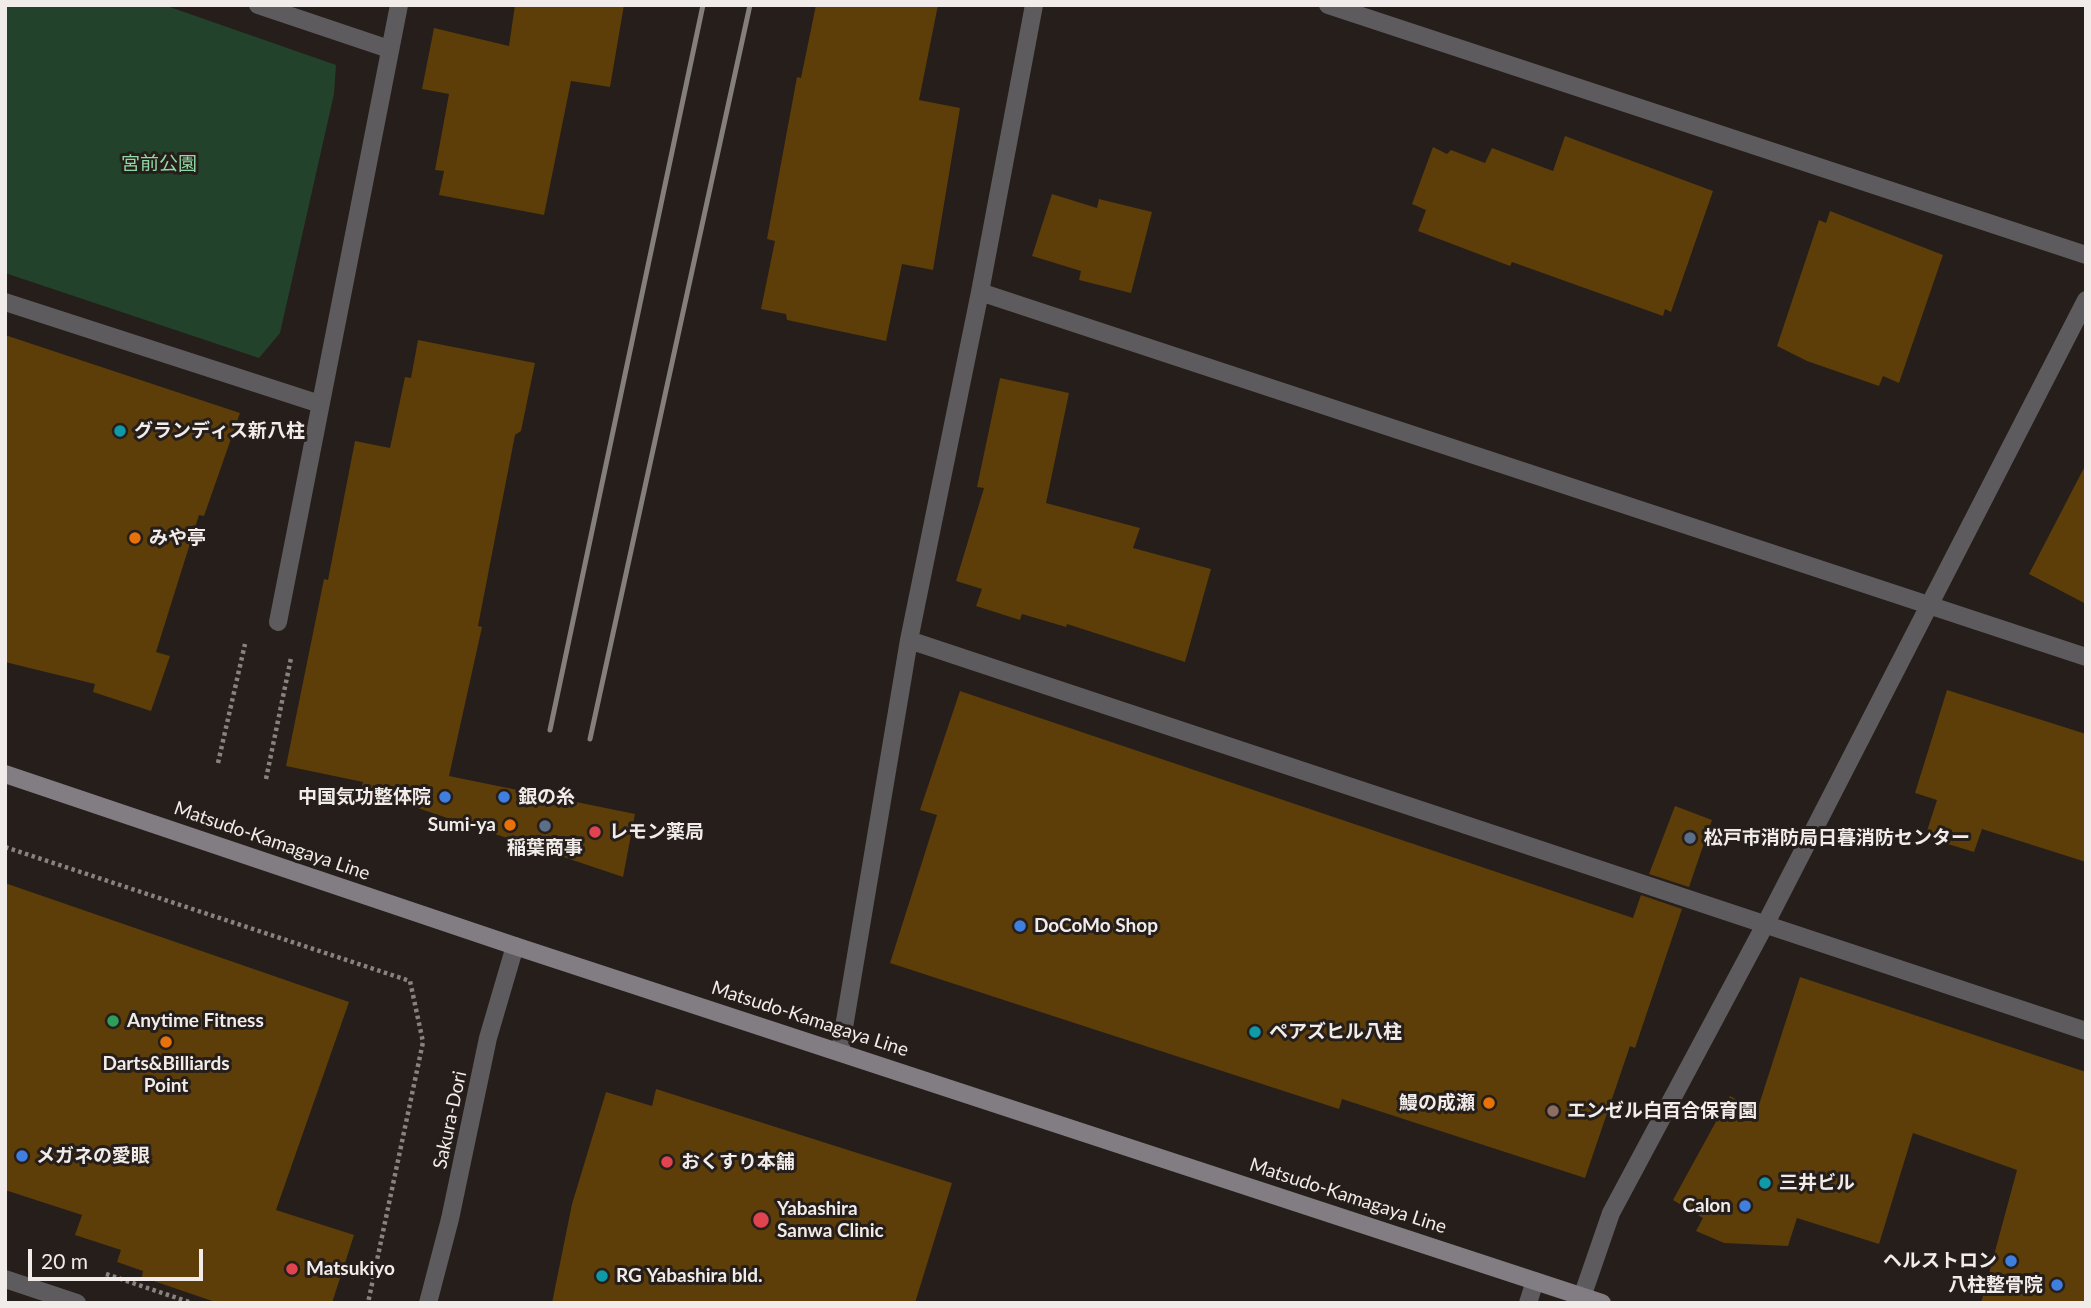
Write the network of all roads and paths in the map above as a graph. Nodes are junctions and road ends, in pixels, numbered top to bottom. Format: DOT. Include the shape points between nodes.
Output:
graph roads {
  1 [pos="258,5"];
  2 [pos="398,5"];
  3 [pos="1034,5"];
  4 [pos="1328,5"];
  5 [pos="389,49"];
  6 [pos="2086,255"];
  7 [pos="980,292"];
  8 [pos="2086,300"];
  9 [pos="5,302"];
  10 [pos="320,404"];
  11 [pos="1930,607"];
  12 [pos="278,622"];
  13 [pos="909,640"];
  14 [pos="2086,657"];
  15 [pos="218,763"];
  16 [pos="5,774"];
  17 [pos="266,779"];
  18 [pos="5,847"];
  19 [pos="1766,923"];
  20 [pos="515,946"];
  21 [pos="2086,1031"];
  22 [pos="839,1051"];
  23 [pos="5,1279"];
  24 [pos="1535,1281"];
  25 [pos="1582,1297"];
  26 [pos="77,1303"];
  27 [pos="368,1303"];
  28 [pos="428,1303"];
  29 [pos="1528,1303"];
  30 [pos="1602,1303"];
  1 -- 5 [label="street"];
  2 -- 5 [label="street"];
  3 -- 7 [label="street"];
  4 -- 6 [label="street"];
  5 -- 10 [label="street"];
  7 -- 11 [label="street"];
  7 -- 13 [label="street"];
  8 -- 11 [label="street"];
  9 -- 10 [label="street"];
  10 -- 12 [label="street"];
  11 -- 14 [label="street"];
  11 -- 19 [label="street"];
  12 -- 15 [label="path" via="254,615"];
  12 -- 17 [label="path" via="298,628"];
  13 -- 19 [label="street"];
  13 -- 22 [label="street"];
  16 -- 20 [label="main road, Matsudo-Kamagaya Line"];
  18 -- 27 [label="path" via="410,981 423,1042"];
  19 -- 21 [label="street"];
  19 -- 25 [label="street" via="1611,1213"];
  20 -- 22 [label="main road, Matsudo-Kamagaya Line"];
  20 -- 28 [label="street, Sakura-Dori" via="488,1038"];
  22 -- 24 [label="main road, Matsudo-Kamagaya Line"];
  23 -- 26 [label="street"];
  24 -- 25 [label="main road, Matsudo-Kamagaya Line"];
  24 -- 29 [label="street"];
  25 -- 30 [label="main road, Matsudo-Kamagaya Line"];
}
